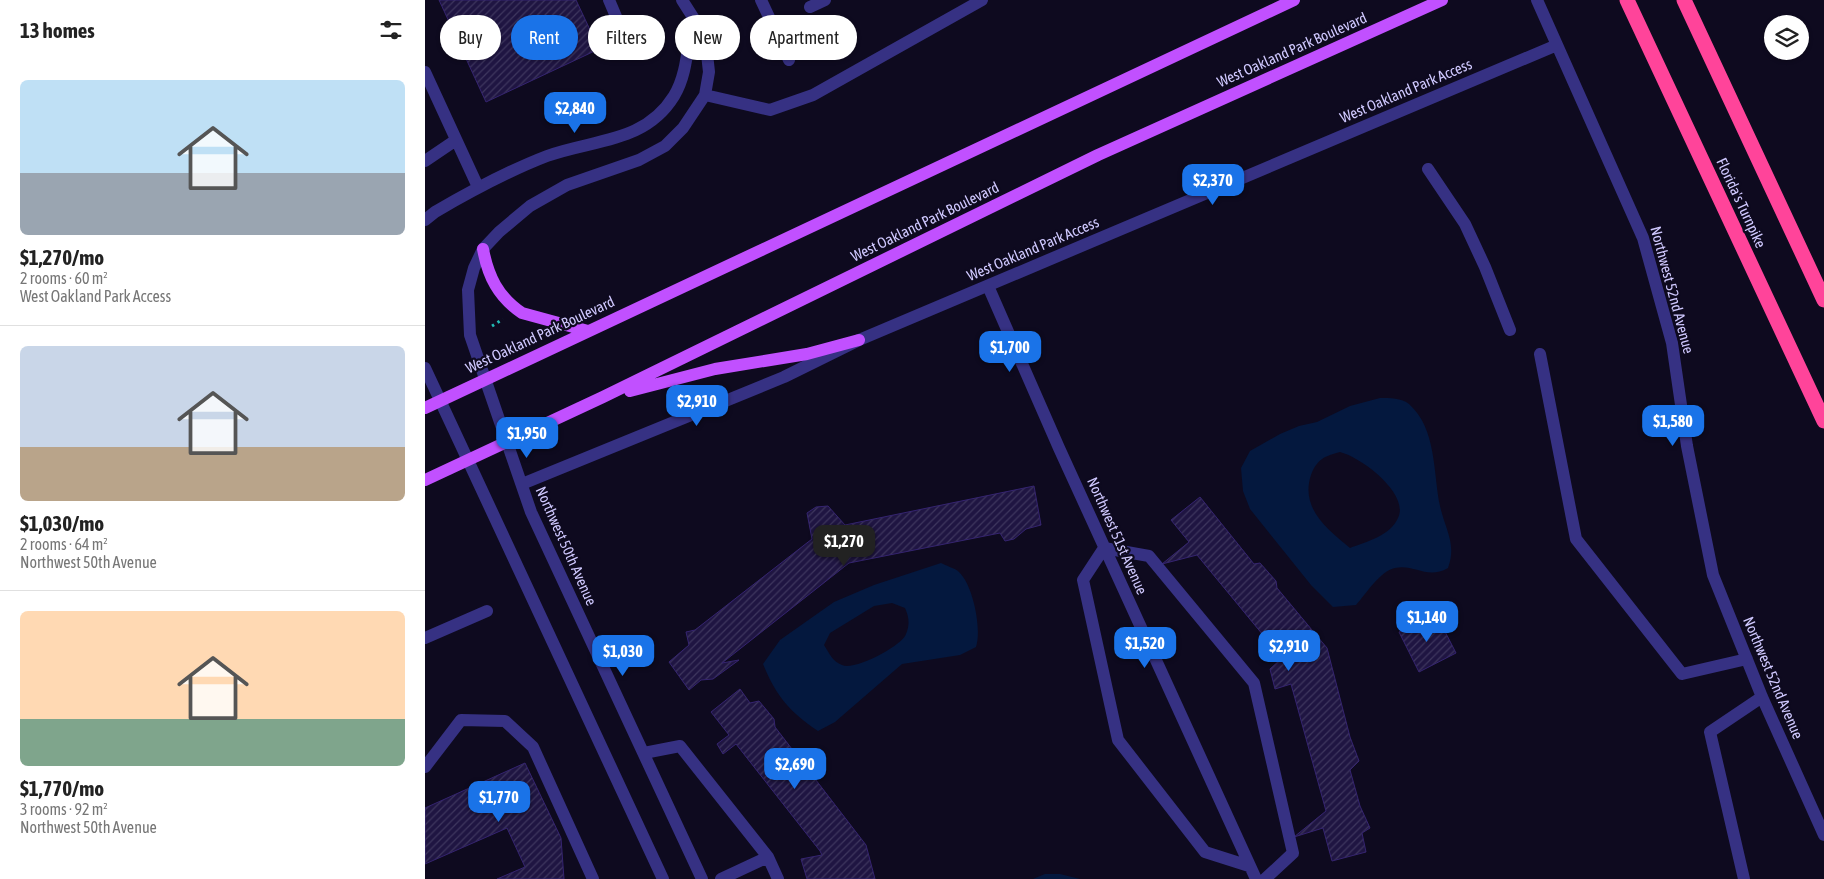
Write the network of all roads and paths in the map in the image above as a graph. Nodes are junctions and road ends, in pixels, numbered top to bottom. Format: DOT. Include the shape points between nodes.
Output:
graph roads {
  1 [pos="609,0"];
  2 [pos="682,0"];
  3 [pos="761,0"];
  4 [pos="825,0"];
  5 [pos="982,0"];
  6 [pos="1294,0"];
  7 [pos="1442,0"];
  8 [pos="1537,0"];
  9 [pos="1627,0"];
  10 [pos="1684,0"];
  11 [pos="809,7"];
  12 [pos="615,15"];
  13 [pos="691,15"];
  14 [pos="768,15"];
  15 [pos="1557,45"];
  16 [pos="685,60"];
  17 [pos="708,60"];
  18 [pos="425,72"];
  19 [pos="705,95"];
  20 [pos="456,140"];
  21 [pos="425,162"];
  22 [pos="1428,169"];
  23 [pos="478,187"];
  24 [pos="428,216"];
  25 [pos="483,249"];
  26 [pos="988,286"];
  27 [pos="1824,300"];
  28 [pos="505,317"];
  29 [pos="492,326"];
  30 [pos="1510,330"];
  31 [pos="588,331"];
  32 [pos="859,340"];
  33 [pos="1541,354"];
  34 [pos="425,368"];
  35 [pos="485,379"];
  36 [pos="603,397"];
  37 [pos="440,401"];
  38 [pos="425,408"];
  39 [pos="1824,421"];
  40 [pos="507,442"];
  41 [pos="468,460"];
  42 [pos="425,480"];
  43 [pos="521,484"];
  44 [pos="1104,548"];
  45 [pos="487,611"];
  46 [pos="425,638"];
  47 [pos="1747,659"];
  48 [pos="1761,697"];
  49 [pos="644,753"];
  50 [pos="425,767"];
  51 [pos="1824,836"];
  52 [pos="767,857"];
  53 [pos="1249,866"];
  54 [pos="593,879"];
  55 [pos="663,879"];
  56 [pos="702,879"];
  57 [pos="721,879"];
  58 [pos="778,879"];
  59 [pos="1255,879"];
  60 [pos="1265,879"];
  61 [pos="1744,879"];
  1 -- 12 [label="street"];
  2 -- 13 [label="street"];
  3 -- 14 [label="street"];
  4 -- 11 [label="street"];
  5 -- 19 [label="street" via="813,95 770,110"];
  6 -- 31 [label="main road, West Oakland Park Boulevard"];
  7 -- 36 [label="main road, West Oakland Park Boulevard" via="1098,156"];
  8 -- 15 [label="street, Northwest 52nd Avenue"];
  9 -- 39 [label="highway, Florida's Turnpike"];
  10 -- 27 [label="highway"];
  15 -- 26 [label="street, West Oakland Park Access"];
  15 -- 47 [label="street, Northwest 52nd Avenue" via="1643,238 1672,343 1687,446 1713,575"];
  16 -- 23 [label="street" via="684,74 674,95 648,125 635,132 549,156"];
  17 -- 19 [label="street"];
  18 -- 20 [label="street"];
  19 -- 25 [label="street" via="683,128 665,146 639,160 585,177 548,194 514,219"];
  20 -- 21 [label="street"];
  20 -- 23 [label="street"];
  22 -- 30 [label="street" via="1465,224"];
  23 -- 24 [label="street"];
  25 -- 31 [label="main road" via="492,282 513,307"];
  25 -- 35 [label="street, Northwest 50th Avenue" via="468,290 470,335"];
  26 -- 32 [label="street, West Oakland Park Access"];
  26 -- 44 [label="street, Northwest 51st Avenue"];
  28 -- 29 [label="path"];
  31 -- 35 [label="main road, West Oakland Park Boulevard"];
  32 -- 36 [label="main road" via="807,354 715,368"];
  32 -- 43 [label="street, West Oakland Park Access" via="784,377"];
  33 -- 47 [label="street" via="1576,539 1682,674"];
  34 -- 37 [label="street"];
  35 -- 37 [label="main road, West Oakland Park Boulevard"];
  35 -- 40 [label="street, Northwest 50th Avenue"];
  36 -- 40 [label="main road, West Oakland Park Boulevard"];
  37 -- 38 [label="main road, West Oakland Park Boulevard"];
  37 -- 41 [label="street"];
  40 -- 41 [label="main road, West Oakland Park Boulevard"];
  40 -- 43 [label="street, Northwest 50th Avenue"];
  41 -- 42 [label="main road, West Oakland Park Boulevard"];
  41 -- 55 [label="street"];
  43 -- 49 [label="street, Northwest 50th Avenue" via="531,512"];
  44 -- 53 [label="street, Northwest 51st Avenue"];
  44 -- 53 [label="street" via="1083,580 1118,740 1205,852"];
  44 -- 60 [label="street" via="1149,556 1253,683 1293,853"];
  45 -- 46 [label="street"];
  47 -- 48 [label="street, Northwest 52nd Avenue"];
  48 -- 51 [label="street, Northwest 52nd Avenue"];
  48 -- 61 [label="street" via="1710,732"];
  49 -- 52 [label="street" via="680,746"];
  49 -- 56 [label="street, Northwest 50th Avenue"];
  50 -- 54 [label="street" via="461,720 505,721 533,747"];
  52 -- 57 [label="street"];
  52 -- 58 [label="street"];
  53 -- 59 [label="street, Northwest 51st Avenue"];
}
